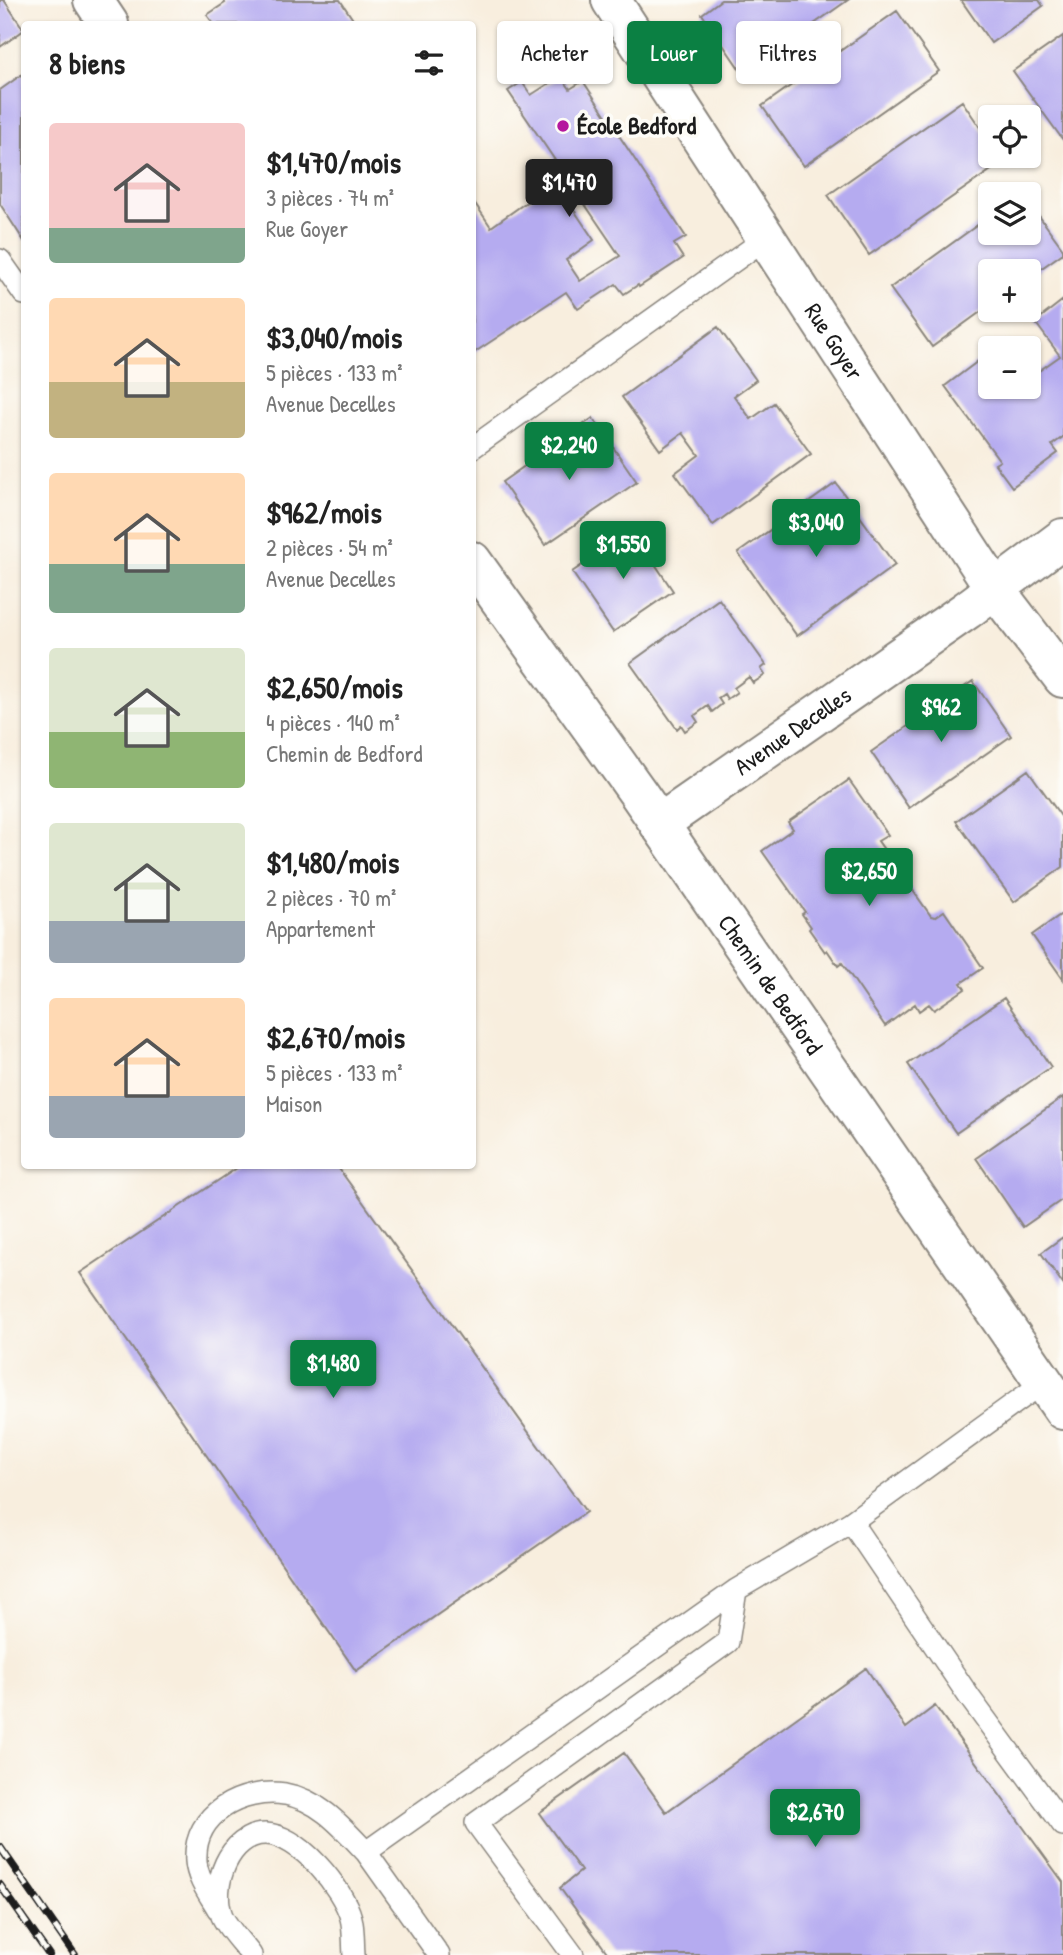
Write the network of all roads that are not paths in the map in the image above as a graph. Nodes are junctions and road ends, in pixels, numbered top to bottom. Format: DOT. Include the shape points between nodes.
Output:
graph roads {
  1 [pos="93,0"];
  2 [pos="611,0"];
  3 [pos="107,21"];
  4 [pos="765,239"];
  5 [pos="0,260"];
  6 [pos="21,290"];
  7 [pos="476,445"];
  8 [pos="1063,538"];
  9 [pos="476,567"];
  10 [pos="995,589"];
  11 [pos="1063,678"];
  12 [pos="659,824"];
  13 [pos="1054,1396"];
  14 [pos="851,1522"];
  15 [pos="736,1590"];
  16 [pos="1063,1825"];
  17 [pos="366,1852"];
  18 [pos="223,1917"];
  19 [pos="251,1955"];
  20 [pos="354,1955"];
  21 [pos="439,1955"];
  22 [pos="573,1955"];
  1 -- 3 [label="street"];
  2 -- 4 [label="street, Rue Goyer"];
  4 -- 7 [label="lane"];
  4 -- 10 [label="street, Rue Goyer"];
  5 -- 6 [label="lane"];
  8 -- 10 [label="street, Avenue Decelles"];
  9 -- 12 [label="street, Chemin de Bedford"];
  10 -- 11 [label="street, Rue Goyer"];
  10 -- 12 [label="street, Avenue Decelles"];
  12 -- 13 [label="street, Chemin de Bedford"];
  13 -- 14 [label="lane"];
  14 -- 15 [label="lane"];
  14 -- 16 [label="lane"];
  15 -- 17 [label="lane"];
  15 -- 22 [label="lane" via="728,1642 475,1823"];
  17 -- 18 [label="lane" via="329,1814 286,1794 250,1795 225,1805 206,1821 195,1862"];
  17 -- 21 [label="lane"];
  18 -- 19 [label="lane"];
  18 -- 20 [label="lane" via="216,1893 227,1857 246,1841 266,1834 287,1840 311,1857 338,1891 351,1917"];
}
